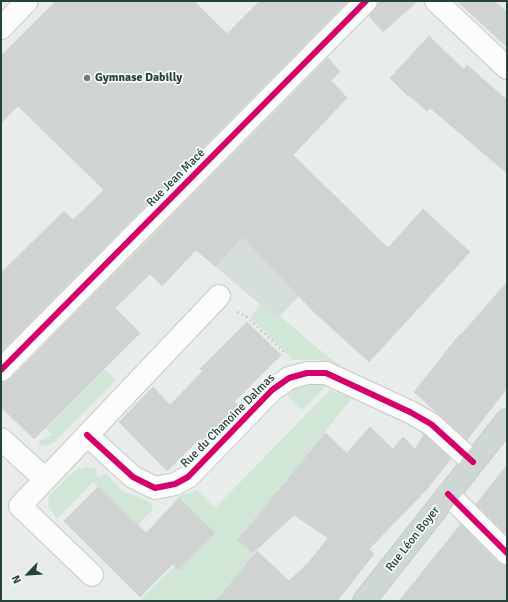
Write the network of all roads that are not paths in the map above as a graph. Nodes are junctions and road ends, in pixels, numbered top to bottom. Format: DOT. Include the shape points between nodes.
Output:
graph roads {
  1 [pos="27,1"];
  2 [pos="366,1"];
  3 [pos="436,1"];
  4 [pos="1,28"];
  5 [pos="506,65"];
  6 [pos="219,296"];
  7 [pos="1,370"];
  8 [pos="507,420"];
  9 [pos="87,435"];
  10 [pos="1,439"];
  11 [pos="473,462"];
  12 [pos="45,479"];
  13 [pos="448,494"];
  14 [pos="507,553"];
  15 [pos="92,574"];
  16 [pos="364,601"];
  1 -- 4 [label="street"];
  2 -- 7 [label="street, Rue Jean Macé"];
  3 -- 5 [label="street"];
  6 -- 9 [label="street"];
  8 -- 11 [label="main road, Rue Léon Boyer"];
  9 -- 11 [label="street, Rue du Chanoine Dalmas" via="133,477 155,488 175,484 188,477 272,390 293,377 307,373 326,373 431,424"];
  9 -- 12 [label="street"];
  10 -- 12 [label="street"];
  11 -- 13 [label="main road, Rue Léon Boyer"];
  12 -- 15 [label="street" via="20,506"];
  13 -- 14 [label="street"];
  13 -- 16 [label="main road, Rue Léon Boyer"];
}
